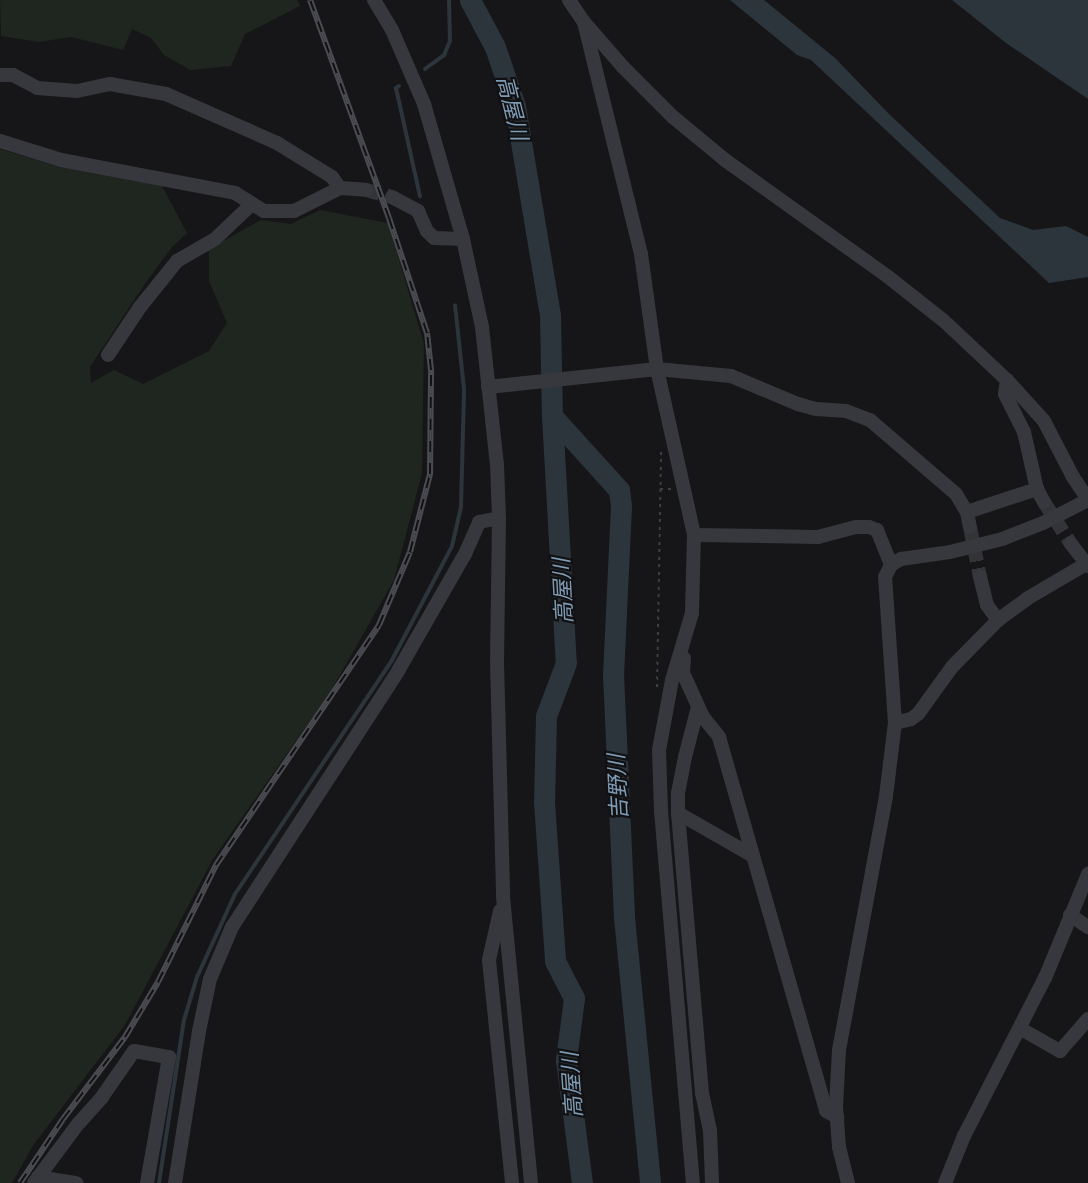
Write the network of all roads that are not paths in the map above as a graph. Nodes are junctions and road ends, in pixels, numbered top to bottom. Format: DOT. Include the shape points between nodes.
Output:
graph roads {
  1 [pos="374,0"];
  2 [pos="571,3"];
  3 [pos="584,22"];
  4 [pos="0,75"];
  5 [pos="0,141"];
  6 [pos="340,188"];
  7 [pos="366,190"];
  8 [pos="392,197"];
  9 [pos="252,204"];
  10 [pos="463,239"];
  11 [pos="108,355"];
  12 [pos="654,369"];
  13 [pos="1007,380"];
  14 [pos="488,387"];
  15 [pos="1037,489"];
  16 [pos="1088,499"];
  17 [pos="1044,502"];
  18 [pos="967,512"];
  19 [pos="500,518"];
  20 [pos="970,527"];
  21 [pos="694,535"];
  22 [pos="1071,544"];
  23 [pos="891,565"];
  24 [pos="1087,565"];
  25 [pos="980,577"];
  26 [pos="998,620"];
  27 [pos="685,644"];
  28 [pos="698,707"];
  29 [pos="895,723"];
  30 [pos="678,813"];
  31 [pos="753,856"];
  32 [pos="1088,874"];
  33 [pos="503,897"];
  34 [pos="1070,915"];
  35 [pos="1088,927"];
  36 [pos="1088,1019"];
  37 [pos="1021,1029"];
  38 [pos="837,1117"];
  39 [pos="36,1180"];
  40 [pos="77,1183"];
  41 [pos="147,1183"];
  42 [pos="175,1183"];
  43 [pos="512,1183"];
  44 [pos="531,1183"];
  45 [pos="693,1183"];
  46 [pos="712,1183"];
  47 [pos="848,1183"];
  48 [pos="945,1183"];
  1 -- 10 [label="street" via="392,30 424,104"];
  2 -- 3 [label="street"];
  3 -- 12 [label="street" via="641,254"];
  3 -- 13 [label="street" via="673,117 725,160 943,320"];
  4 -- 6 [label="street" via="13,75 37,88 77,91 110,84 166,94 277,143 332,177"];
  5 -- 9 [label="street" via="61,160 235,193"];
  6 -- 7 [label="street"];
  6 -- 9 [label="street" via="294,211 264,211"];
  8 -- 10 [label="street" via="418,211 434,238"];
  9 -- 11 [label="street" via="215,239 177,261"];
  10 -- 14 [label="street" via="482,327"];
  12 -- 14 [label="street"];
  12 -- 18 [label="street" via="731,376 798,404 846,411 870,420 956,494"];
  12 -- 21 [label="street"];
  13 -- 15 [label="street" via="1005,394 1024,432"];
  13 -- 16 [label="street" via="1044,422"];
  14 -- 19 [label="street"];
  15 -- 17 [label="street"];
  15 -- 18 [label="street"];
  16 -- 23 [label="street" via="1002,539 901,559"];
  18 -- 20 [label="street"];
  19 -- 33 [label="street" via="497,662"];
  19 -- 42 [label="street" via="479,522 465,554 398,670 232,927 210,979"];
  21 -- 23 [label="street" via="818,537 869,527 877,530"];
  21 -- 27 [label="street" via="692,613"];
  22 -- 24 [label="street"];
  23 -- 29 [label="street" via="885,577"];
  24 -- 26 [label="street"];
  25 -- 26 [label="street" via="987,605"];
  26 -- 29 [label="street" via="952,667 918,714"];
  27 -- 28 [label="street" via="683,673"];
  27 -- 45 [label="street" via="672,680 659,750"];
  28 -- 30 [label="street" via="678,793"];
  28 -- 31 [label="street" via="720,737"];
  29 -- 38 [label="street" via="886,796 841,1038"];
  30 -- 31 [label="street"];
  30 -- 46 [label="street"];
  31 -- 38 [label="street" via="826,1111"];
  32 -- 34 [label="street"];
  33 -- 43 [label="street" via="489,960"];
  33 -- 44 [label="street"];
  34 -- 35 [label="street"];
  34 -- 37 [label="street"];
  36 -- 37 [label="street" via="1060,1051"];
  37 -- 48 [label="street" via="964,1136"];
  38 -- 47 [label="street"];
  39 -- 40 [label="street"];
  39 -- 41 [label="street" via="134,1051 168,1057"];
}
